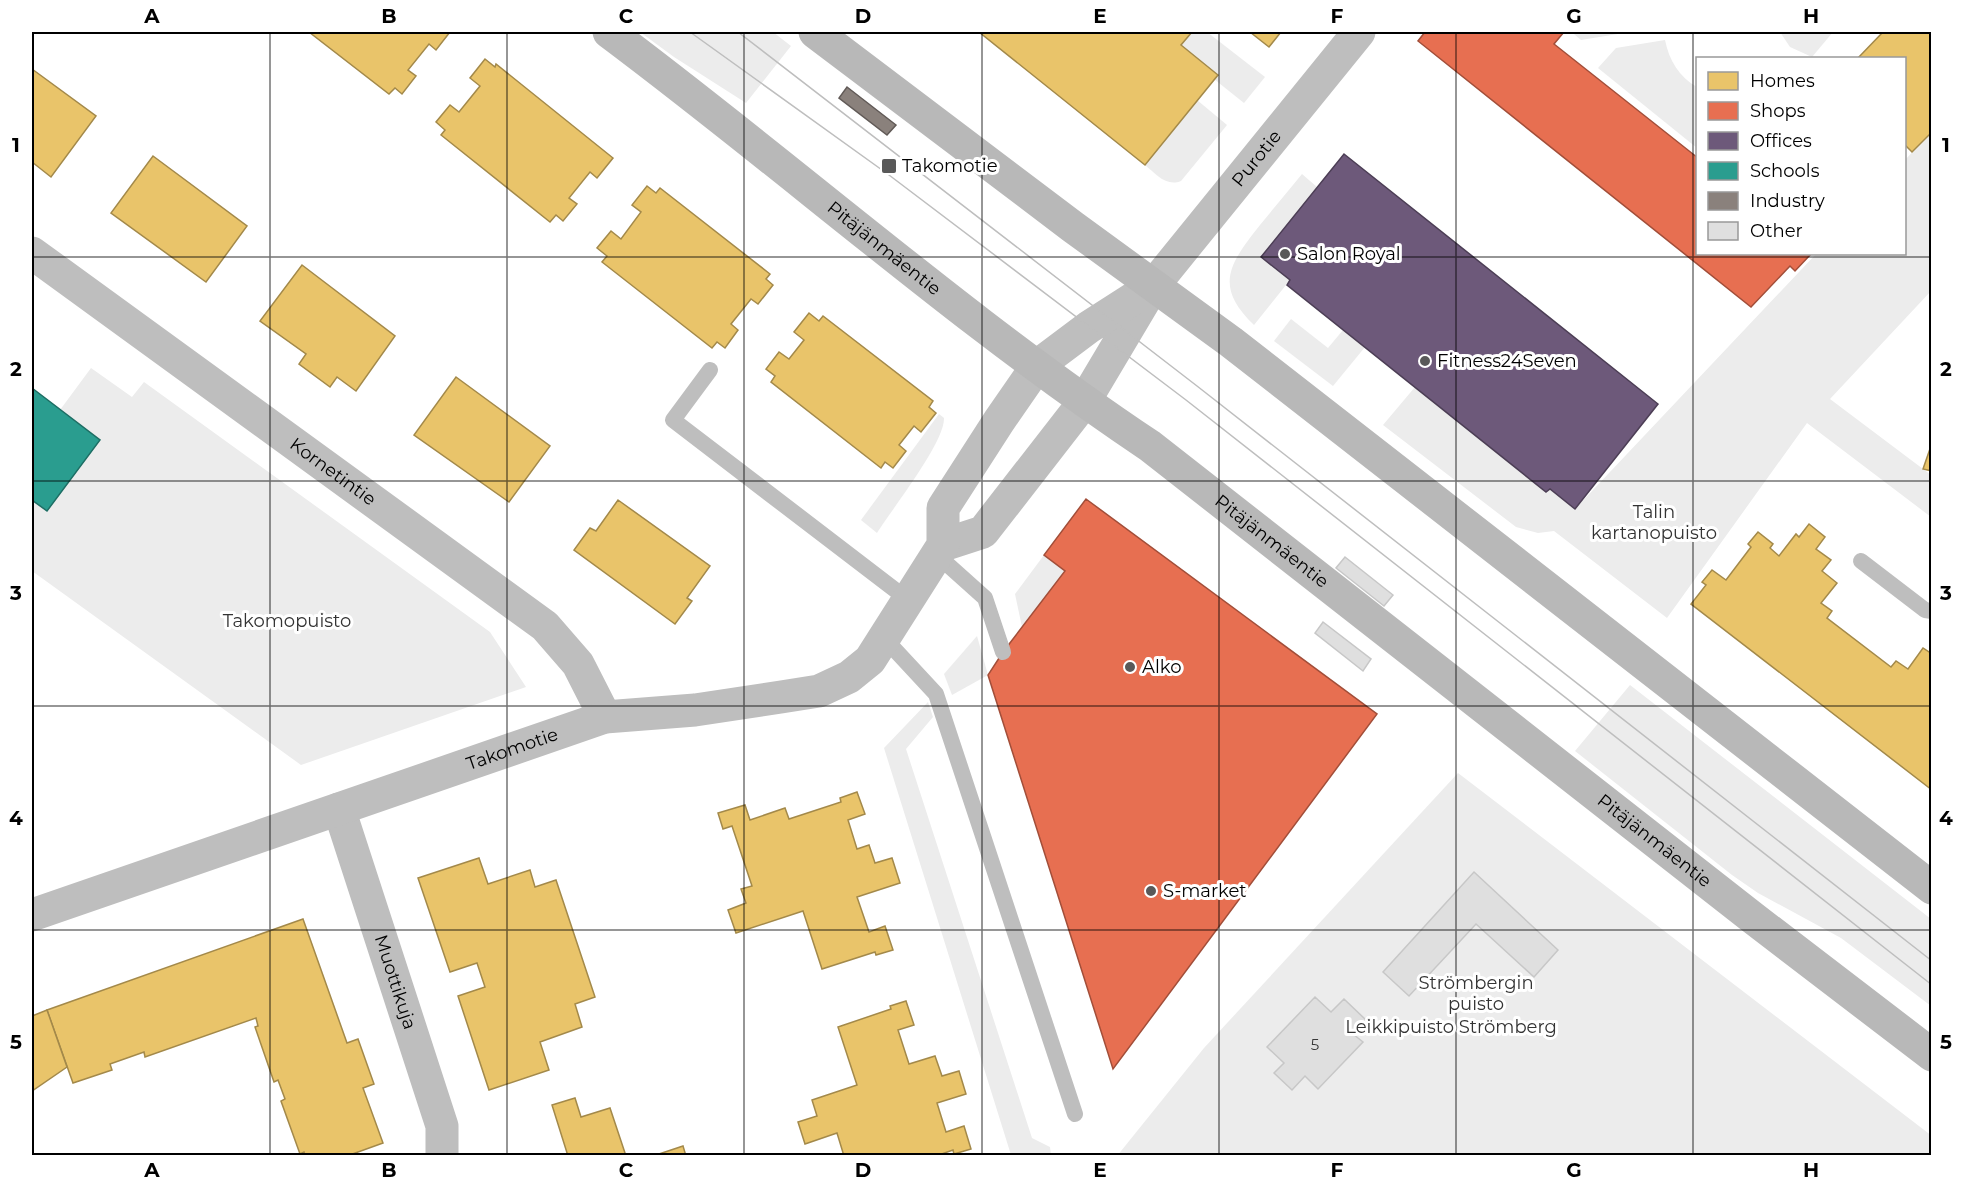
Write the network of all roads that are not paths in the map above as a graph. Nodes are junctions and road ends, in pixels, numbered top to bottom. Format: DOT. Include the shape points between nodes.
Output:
graph roads {
  1 [pos="609,32"];
  2 [pos="815,32"];
  3 [pos="1359,32"];
  4 [pos="32,253"];
  5 [pos="1153,286"];
  6 [pos="1037,366"];
  7 [pos="710,370"];
  8 [pos="1084,402"];
  9 [pos="940,550"];
  10 [pos="1861,561"];
  11 [pos="907,599"];
  12 [pos="1932,611"];
  13 [pos="884,638"];
  14 [pos="1003,652"];
  15 [pos="605,717"];
  16 [pos="339,809"];
  17 [pos="1932,888"];
  18 [pos="32,915"];
  19 [pos="1932,1055"];
  20 [pos="1075,1114"];
  21 [pos="442,1155"];
  1 -- 6 [label="main road, Pitäjänmäentie"];
  2 -- 5 [label="main road"];
  3 -- 5 [label="street, Purotie"];
  4 -- 15 [label="street, Kornetintie" via="545,626 578,664"];
  5 -- 6 [label="street"];
  5 -- 8 [label="street"];
  5 -- 17 [label="main road" via="1231,342"];
  6 -- 8 [label="main road, Pitäjänmäentie"];
  6 -- 9 [label="street" via="943,508"];
  7 -- 11 [label="lane" via="673,420"];
  8 -- 9 [label="street" via="983,532"];
  8 -- 19 [label="main road, Pitäjänmäentie" via="1150,446"];
  9 -- 11 [label="street, Takomotie"];
  9 -- 14 [label="lane" via="985,598"];
  10 -- 12 [label="lane" via="1924,610"];
  11 -- 13 [label="street, Takomotie"];
  13 -- 15 [label="street, Takomotie" via="863,666 819,691 695,710"];
  13 -- 20 [label="lane" via="936,694"];
  15 -- 16 [label="street, Takomotie"];
  16 -- 18 [label="street, Takomotie"];
  16 -- 21 [label="street, Muottikuja" via="442,1126"];
}
